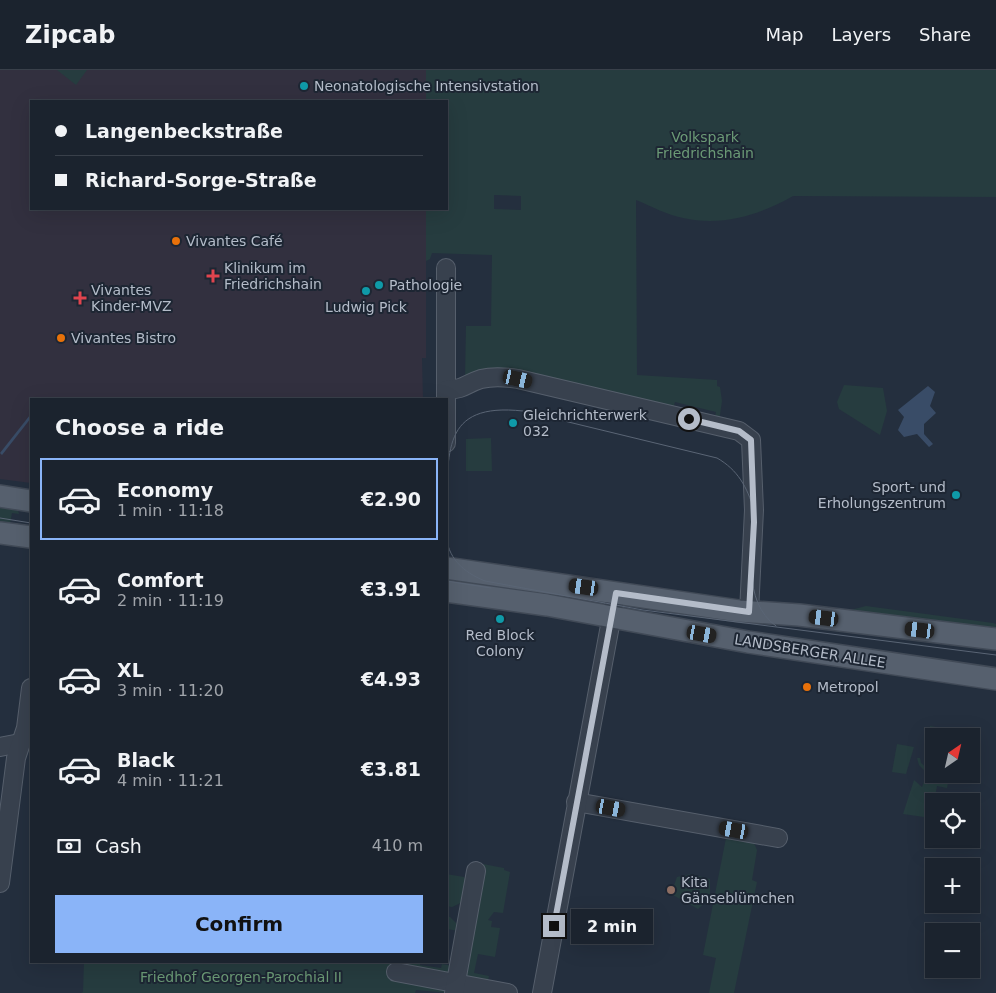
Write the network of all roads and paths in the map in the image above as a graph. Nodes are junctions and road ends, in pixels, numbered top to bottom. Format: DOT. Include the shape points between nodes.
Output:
graph roads {
  1 [pos="446,268"];
  2 [pos="446,390"];
  3 [pos="446,398"];
  4 [pos="0,496"];
  5 [pos="30,501"];
  6 [pos="0,533"];
  7 [pos="30,537"];
  8 [pos="448,568"];
  9 [pos="448,591"];
  10 [pos="616,593"];
  11 [pos="749,606"];
  12 [pos="612,618"];
  13 [pos="996,640"];
  14 [pos="996,679"];
  15 [pos="30,696"];
  16 [pos="20,743"];
  17 [pos="0,747"];
  18 [pos="576,802"];
  19 [pos="778,838"];
  20 [pos="476,871"];
  21 [pos="0,883"];
  22 [pos="396,972"];
  23 [pos="454,988"];
  24 [pos="508,993"];
  25 [pos="542,993"];
  1 -- 2 [label="street"];
  2 -- 3 [label="street"];
  2 -- 11 [label="street" via="462,389 492,377 518,379 739,431 751,440 754,522"];
  4 -- 5 [label="main road"];
  6 -- 7 [label="main road"];
  8 -- 10 [label="main road, LANDSBERGER ALLEE"];
  9 -- 12 [label="main road, LANDSBERGER ALLEE"];
  10 -- 11 [label="main road, LANDSBERGER ALLEE"];
  10 -- 12 [label="street"];
  11 -- 13 [label="main road, LANDSBERGER ALLEE"];
  12 -- 14 [label="main road, LANDSBERGER ALLEE"];
  12 -- 18 [label="street"];
  15 -- 16 [label="street" via="26,728"];
  16 -- 17 [label="street"];
  16 -- 21 [label="street"];
  18 -- 19 [label="street"];
  18 -- 25 [label="street"];
  20 -- 23 [label="street"];
  22 -- 23 [label="street"];
  23 -- 24 [label="street"];
}
